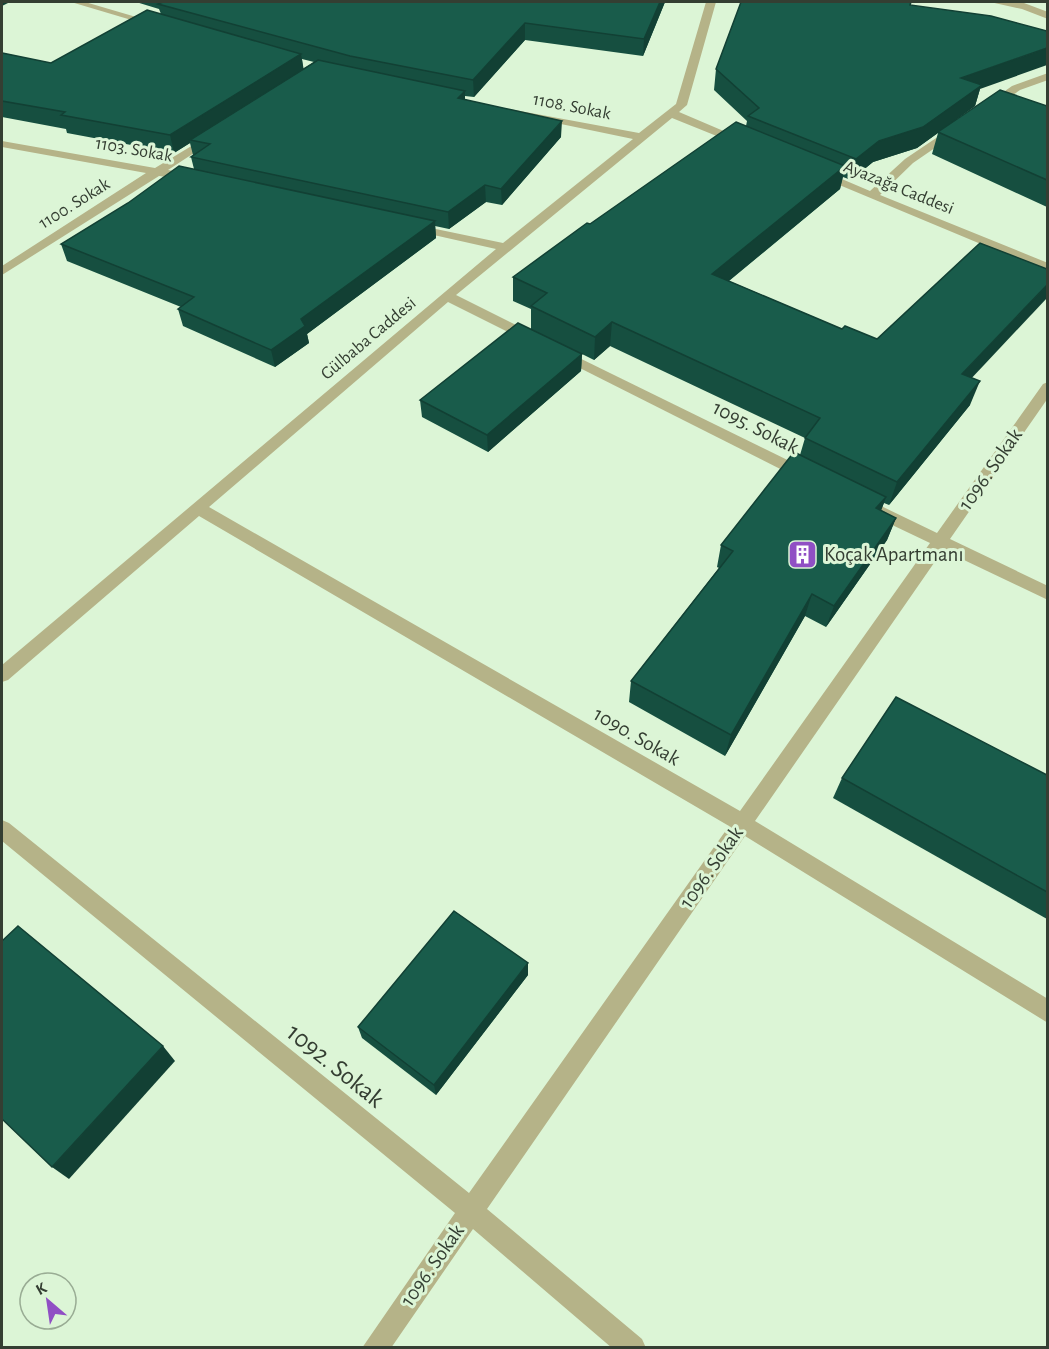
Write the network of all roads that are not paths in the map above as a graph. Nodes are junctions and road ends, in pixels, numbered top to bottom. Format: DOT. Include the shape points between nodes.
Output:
graph roads {
  1 [pos="76,2"];
  2 [pos="711,2"];
  3 [pos="994,2"];
  4 [pos="1047,16"];
  5 [pos="164,26"];
  6 [pos="1047,76"];
  7 [pos="490,106"];
  8 [pos="983,111"];
  9 [pos="671,113"];
  10 [pos="966,123"];
  11 [pos="228,126"];
  12 [pos="642,137"];
  13 [pos="2,144"];
  14 [pos="756,148"];
  15 [pos="808,170"];
  16 [pos="158,171"];
  17 [pos="205,181"];
  18 [pos="872,196"];
  19 [pos="402,224"];
  20 [pos="506,247"];
  21 [pos="1047,268"];
  22 [pos="2,271"];
  23 [pos="447,296"];
  24 [pos="1047,387"];
  25 [pos="821,483"];
  26 [pos="864,505"];
  27 [pos="198,508"];
  28 [pos="939,542"];
  29 [pos="1047,594"];
  30 [pos="2,675"];
  31 [pos="742,823"];
  32 [pos="2,829"];
  33 [pos="1047,1012"];
  34 [pos="471,1211"];
  35 [pos="375,1347"];
  36 [pos="633,1347"];
  1 -- 5 [label="street"];
  2 -- 9 [label="street, Gülbaba Caddesi" via="681,105"];
  3 -- 4 [label="street" via="1024,6"];
  6 -- 8 [label="street" via="1016,88"];
  7 -- 12 [label="street, 1108. Sokak"];
  9 -- 12 [label="street, Gülbaba Caddesi"];
  9 -- 14 [label="street"];
  10 -- 18 [label="street" via="909,161"];
  11 -- 16 [label="street, 1100. Sokak"];
  12 -- 20 [label="street, Gülbaba Caddesi"];
  13 -- 16 [label="street, 1103. Sokak"];
  15 -- 18 [label="street, Ayazağa Caddesi"];
  16 -- 17 [label="street, 1103. Sokak"];
  16 -- 22 [label="street, 1100. Sokak"];
  18 -- 21 [label="street, Ayazağa Caddesi"];
  19 -- 20 [label="street"];
  20 -- 23 [label="street, Gülbaba Caddesi"];
  23 -- 25 [label="street, 1095. Sokak"];
  23 -- 27 [label="street, Gülbaba Caddesi"];
  24 -- 28 [label="street, 1096. Sokak"];
  26 -- 28 [label="street"];
  27 -- 30 [label="street, Gülbaba Caddesi"];
  27 -- 31 [label="street, 1090. Sokak"];
  28 -- 29 [label="street"];
  28 -- 31 [label="street, 1096. Sokak"];
  31 -- 33 [label="street, 1090. Sokak"];
  31 -- 34 [label="street, 1096. Sokak"];
  32 -- 34 [label="street, 1092. Sokak"];
  34 -- 35 [label="street, 1096. Sokak"];
  34 -- 36 [label="street, 1092. Sokak"];
}
